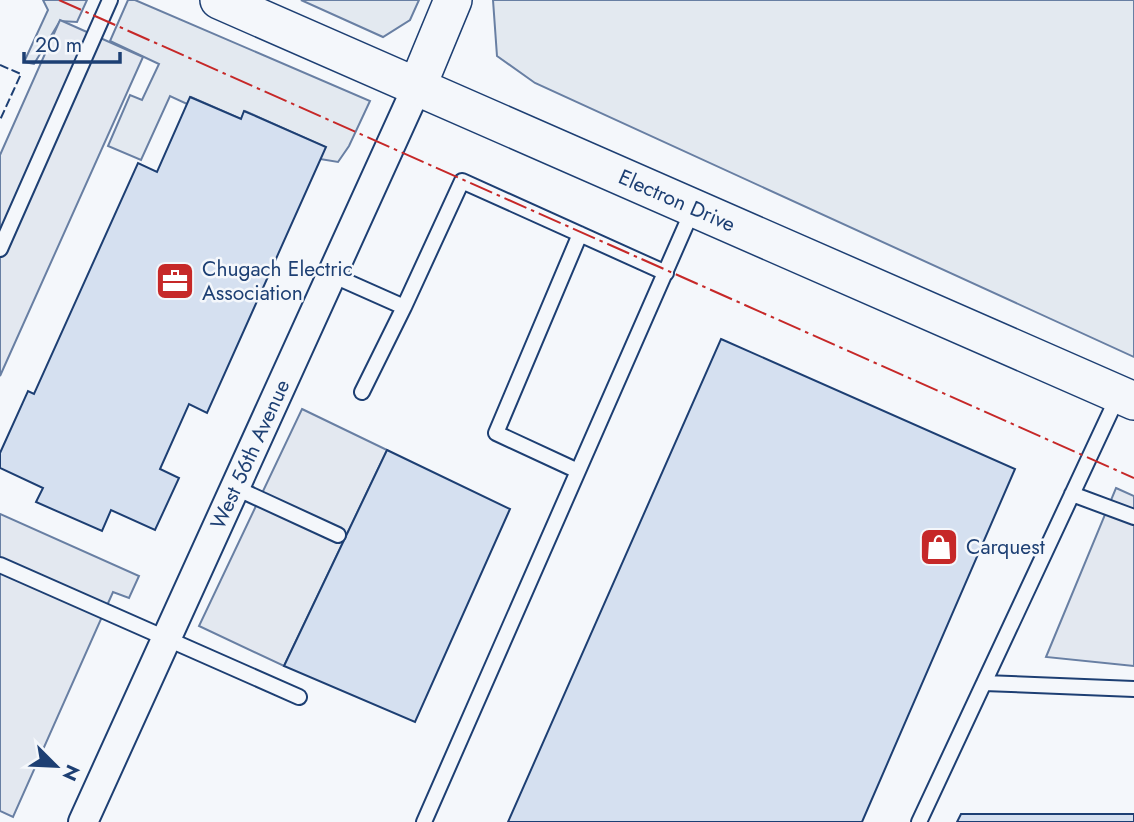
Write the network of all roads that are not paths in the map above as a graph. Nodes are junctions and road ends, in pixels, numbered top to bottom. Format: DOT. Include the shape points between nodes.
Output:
graph roads {
  1 [pos="110,0"];
  2 [pos="219,0"];
  3 [pos="453,0"];
  4 [pos="417,87"];
  5 [pos="694,208"];
  6 [pos="580,234"];
  7 [pos="0,249"];
  8 [pos="666,273"];
  9 [pos="332,275"];
  10 [pos="404,307"];
  11 [pos="362,392"];
  12 [pos="1126,398"];
  13 [pos="578,471"];
  14 [pos="236,488"];
  15 [pos="1073,494"];
  16 [pos="1134,517"];
  17 [pos="338,535"];
  18 [pos="0,565"];
  19 [pos="167,639"];
  20 [pos="984,683"];
  21 [pos="1134,689"];
  22 [pos="299,697"];
  23 [pos="83,822"];
  24 [pos="424,822"];
  25 [pos="919,822"];
  1 -- 7 [label="lane"];
  2 -- 4 [label="street, Electron Drive"];
  3 -- 4 [label="street"];
  4 -- 5 [label="street, Electron Drive"];
  4 -- 9 [label="street, West 56th Avenue"];
  5 -- 8 [label="lane"];
  5 -- 12 [label="street, Electron Drive"];
  6 -- 8 [label="lane"];
  6 -- 10 [label="lane" via="462,181"];
  6 -- 13 [label="lane" via="496,433"];
  8 -- 13 [label="lane"];
  9 -- 10 [label="lane"];
  9 -- 14 [label="street, West 56th Avenue"];
  10 -- 11 [label="lane"];
  12 -- 15 [label="lane"];
  13 -- 24 [label="lane"];
  14 -- 17 [label="lane"];
  14 -- 19 [label="street, West 56th Avenue"];
  15 -- 16 [label="lane"];
  15 -- 20 [label="lane"];
  18 -- 19 [label="lane"];
  19 -- 22 [label="lane"];
  19 -- 23 [label="street, West 56th Avenue"];
  20 -- 21 [label="lane"];
  20 -- 25 [label="lane"];
}
